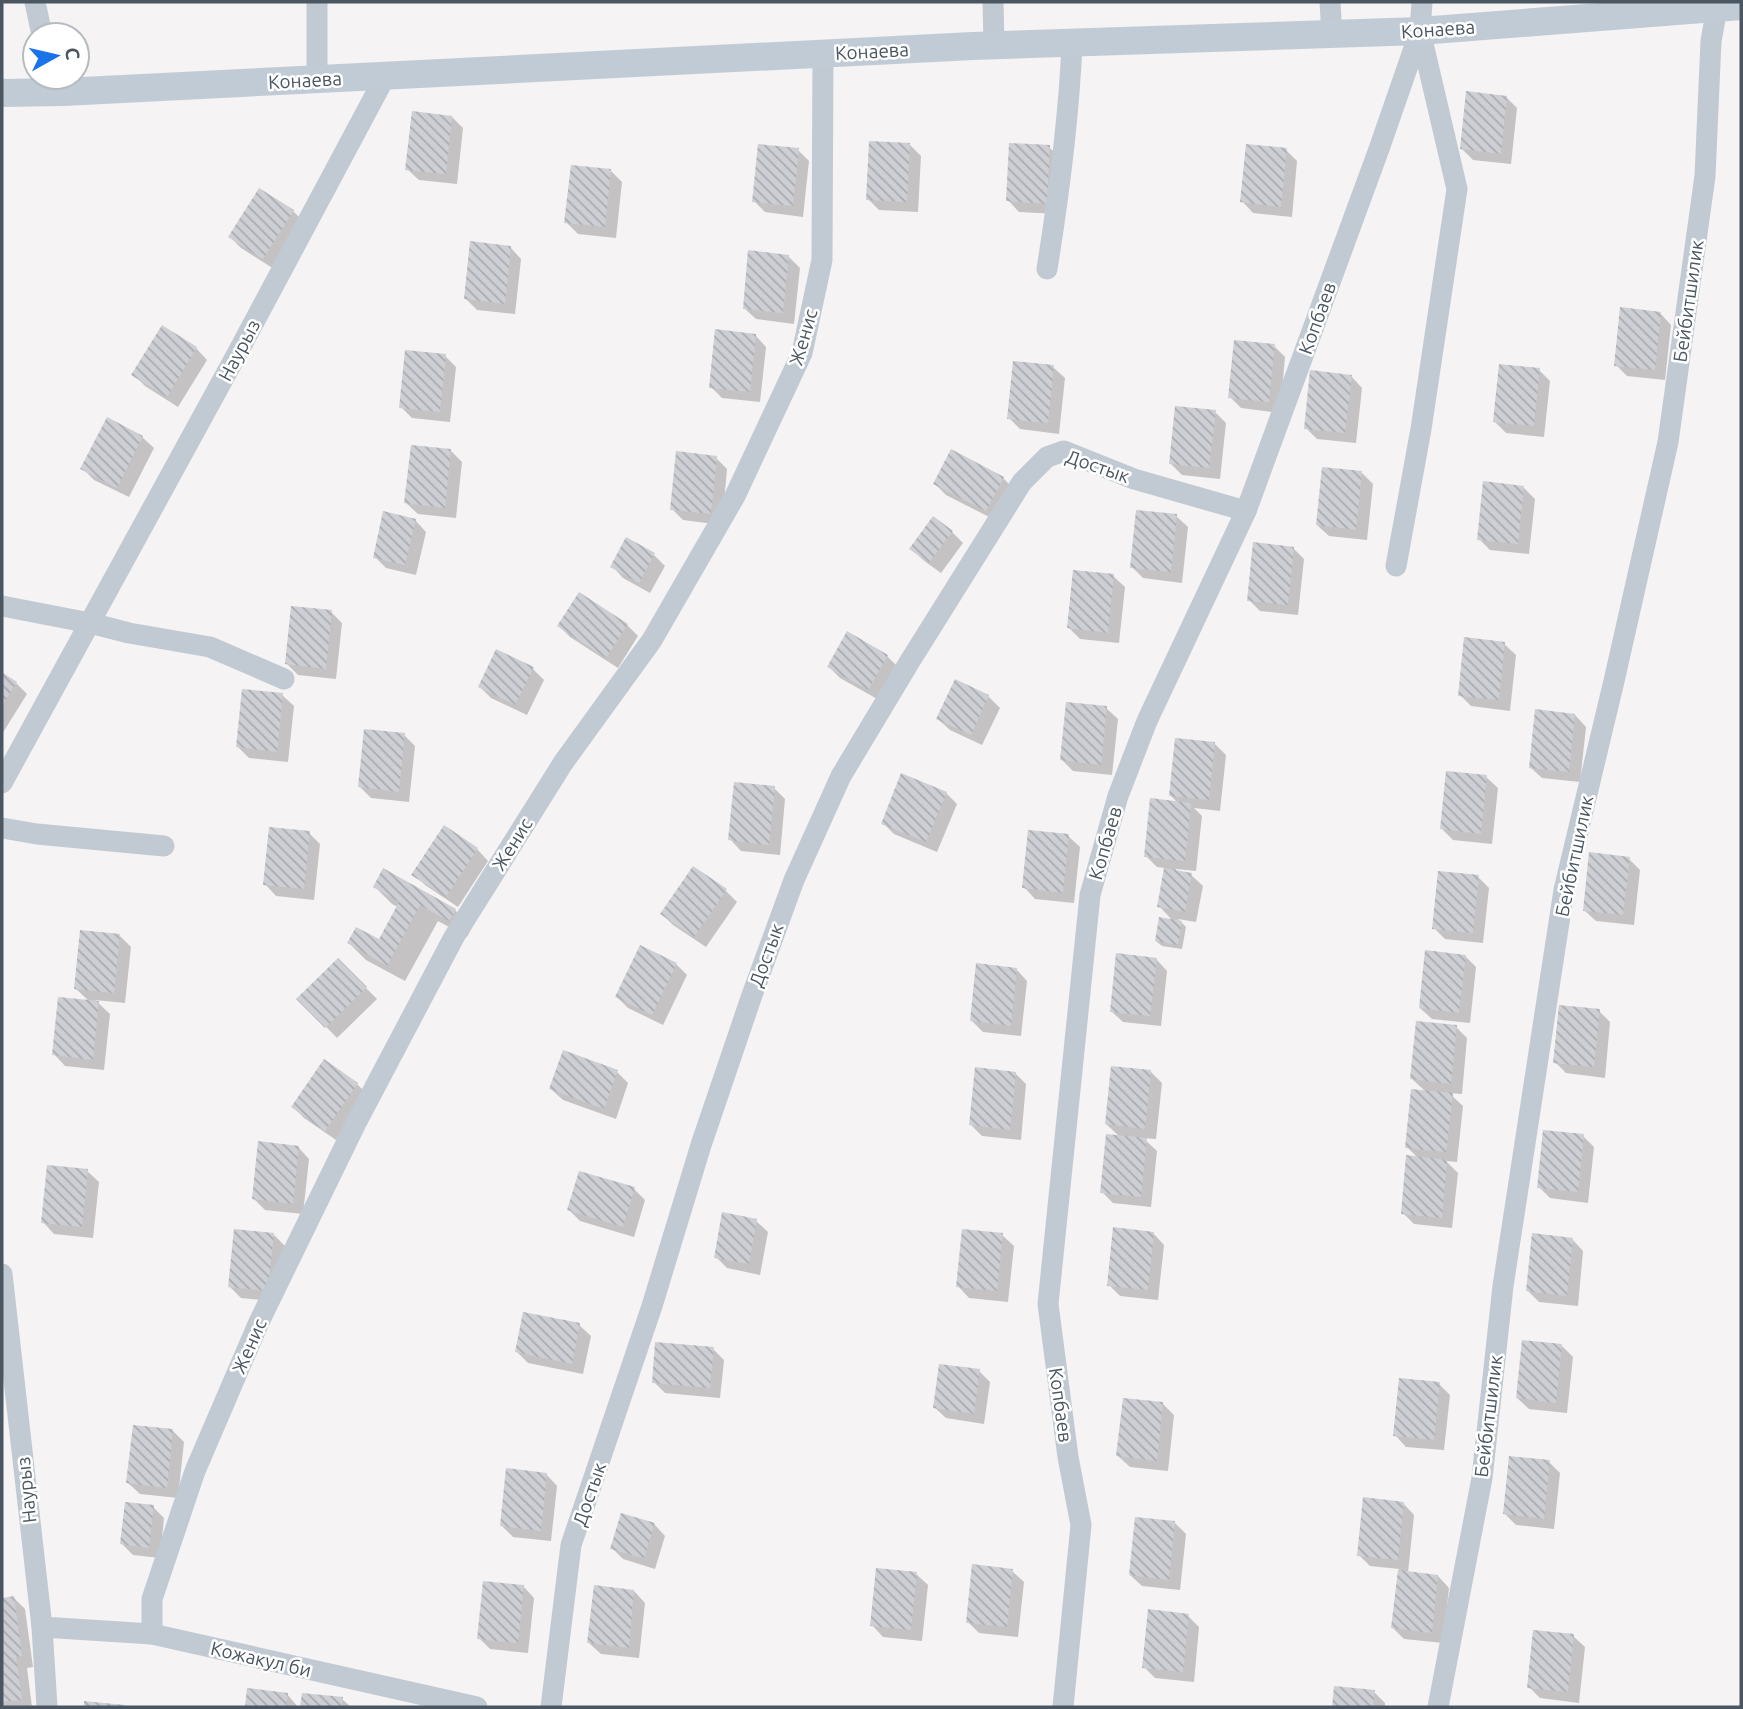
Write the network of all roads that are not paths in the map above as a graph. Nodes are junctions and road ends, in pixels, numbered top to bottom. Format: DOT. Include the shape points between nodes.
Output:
graph roads {
  1 [pos="35,2"];
  2 [pos="317,2"];
  3 [pos="993,2"];
  4 [pos="1330,2"];
  5 [pos="1422,2"];
  6 [pos="1729,7"];
  7 [pos="39,21"];
  8 [pos="1420,31"];
  9 [pos="1332,34"];
  10 [pos="1072,43"];
  11 [pos="994,45"];
  12 [pos="823,53"];
  13 [pos="386,75"];
  14 [pos="317,79"];
  15 [pos="91,83"];
  16 [pos="21,90"];
  17 [pos="2,93"];
  18 [pos="1047,269"];
  19 [pos="1245,511"];
  20 [pos="1395,566"];
  21 [pos="2,606"];
  22 [pos="90,623"];
  23 [pos="284,680"];
  24 [pos="2,783"];
  25 [pos="2,828"];
  26 [pos="164,846"];
  27 [pos="2,1274"];
  28 [pos="42,1627"];
  29 [pos="152,1634"];
  30 [pos="47,1707"];
  31 [pos="477,1707"];
  32 [pos="551,1707"];
  33 [pos="1063,1707"];
  34 [pos="1438,1707"];
  1 -- 7 [label="street"];
  2 -- 14 [label="street"];
  3 -- 11 [label="street"];
  4 -- 9 [label="street"];
  5 -- 8 [label="street"];
  6 -- 8 [label="main road, Конаева"];
  6 -- 34 [label="street, Бейбитшилик" via="1711,41 1705,176 1668,442 1564,890 1503,1286 1482,1478"];
  8 -- 9 [label="main road, Конаева"];
  8 -- 19 [label="street, Копбаев"];
  8 -- 20 [label="street" via="1457,189"];
  9 -- 10 [label="main road, Конаева"];
  10 -- 11 [label="main road, Конаева"];
  10 -- 18 [label="street" via="1068,111"];
  11 -- 12 [label="main road, Конаева"];
  12 -- 13 [label="main road, Конаева"];
  12 -- 29 [label="street, Женис" via="822,260 802,353 734,496 652,640 563,763 454,937 357,1121 260,1322 195,1471 152,1599"];
  13 -- 14 [label="main road, Конаева"];
  13 -- 22 [label="street, Наурыз"];
  14 -- 15 [label="main road, Конаева"];
  16 -- 17 [label="main road, Конаева"];
  19 -- 32 [label="street, Достык" via="1134,479 1064,451 1047,457 1022,482 841,776 794,880 752,995 571,1545"];
  19 -- 33 [label="street, Копбаев" via="1147,721 1118,796 1090,895 1048,1304 1081,1525"];
  21 -- 22 [label="street"];
  22 -- 23 [label="street" via="210,647"];
  22 -- 24 [label="street, Наурыз"];
  25 -- 26 [label="street"];
  27 -- 28 [label="street, Наурыз"];
  28 -- 29 [label="street, Кожакул би"];
  28 -- 30 [label="street, Наурыз"];
  29 -- 31 [label="street, Кожакул би"];
}
